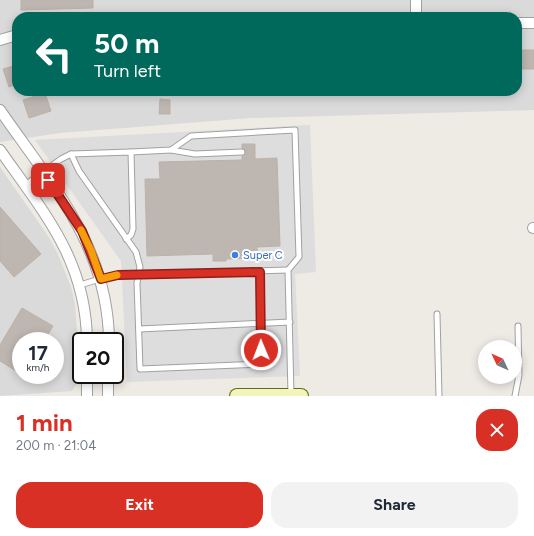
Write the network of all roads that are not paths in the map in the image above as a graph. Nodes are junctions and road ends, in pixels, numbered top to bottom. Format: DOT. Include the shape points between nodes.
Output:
graph roads {
  1 [pos="416,0"];
  2 [pos="416,12"];
  3 [pos="522,23"];
  4 [pos="534,23"];
  5 [pos="12,36"];
  6 [pos="0,40"];
  7 [pos="0,110"];
  8 [pos="0,150"];
  9 [pos="171,150"];
  10 [pos="131,152"];
  11 [pos="242,152"];
  12 [pos="71,154"];
  13 [pos="43,172"];
  14 [pos="25,186"];
  15 [pos="126,239"];
  16 [pos="288,270"];
  17 [pos="260,272"];
  18 [pos="139,275"];
  19 [pos="101,279"];
  20 [pos="80,285"];
  21 [pos="437,314"];
  22 [pos="290,322"];
  23 [pos="260,324"];
  24 [pos="518,326"];
  25 [pos="139,329"];
  26 [pos="86,332"];
  27 [pos="108,332"];
  28 [pos="87,384"];
  29 [pos="108,384"];
  30 [pos="87,396"];
  31 [pos="108,396"];
  32 [pos="238,396"];
  33 [pos="257,396"];
  34 [pos="291,396"];
  35 [pos="301,396"];
  36 [pos="439,396"];
  37 [pos="515,396"];
  1 -- 2 [label="street"];
  3 -- 4 [label="street"];
  5 -- 6 [label="street"];
  7 -- 13 [label="street"];
  8 -- 14 [label="street"];
  9 -- 10 [label="lane"];
  9 -- 11 [label="lane" via="195,154"];
  9 -- 16 [label="lane" via="191,136 295,130 299,258"];
  10 -- 12 [label="lane"];
  10 -- 15 [label="lane" via="133,228 131,235"];
  12 -- 13 [label="lane"];
  12 -- 15 [label="lane" via="79,171"];
  13 -- 14 [label="lane"];
  13 -- 19 [label="street" via="82,231"];
  14 -- 20 [label="street" via="63,244"];
  15 -- 18 [label="lane" via="138,256"];
  16 -- 17 [label="lane"];
  16 -- 22 [label="lane"];
  17 -- 18 [label="lane"];
  17 -- 23 [label="lane"];
  18 -- 19 [label="lane" via="113,275"];
  18 -- 25 [label="lane"];
  19 -- 20 [label="lane"];
  19 -- 27 [label="street" via="107,308"];
  20 -- 26 [label="street"];
  21 -- 36 [label="lane"];
  22 -- 23 [label="lane"];
  22 -- 34 [label="lane"];
  23 -- 25 [label="lane"];
  23 -- 25 [label="lane" via="261,364 140,369"];
  24 -- 37 [label="lane" via="519,375"];
  28 -- 30 [label="street"];
  29 -- 31 [label="street"];
  32 -- 33 [label="street"];
  33 -- 34 [label="street"];
  34 -- 35 [label="street"];
}
